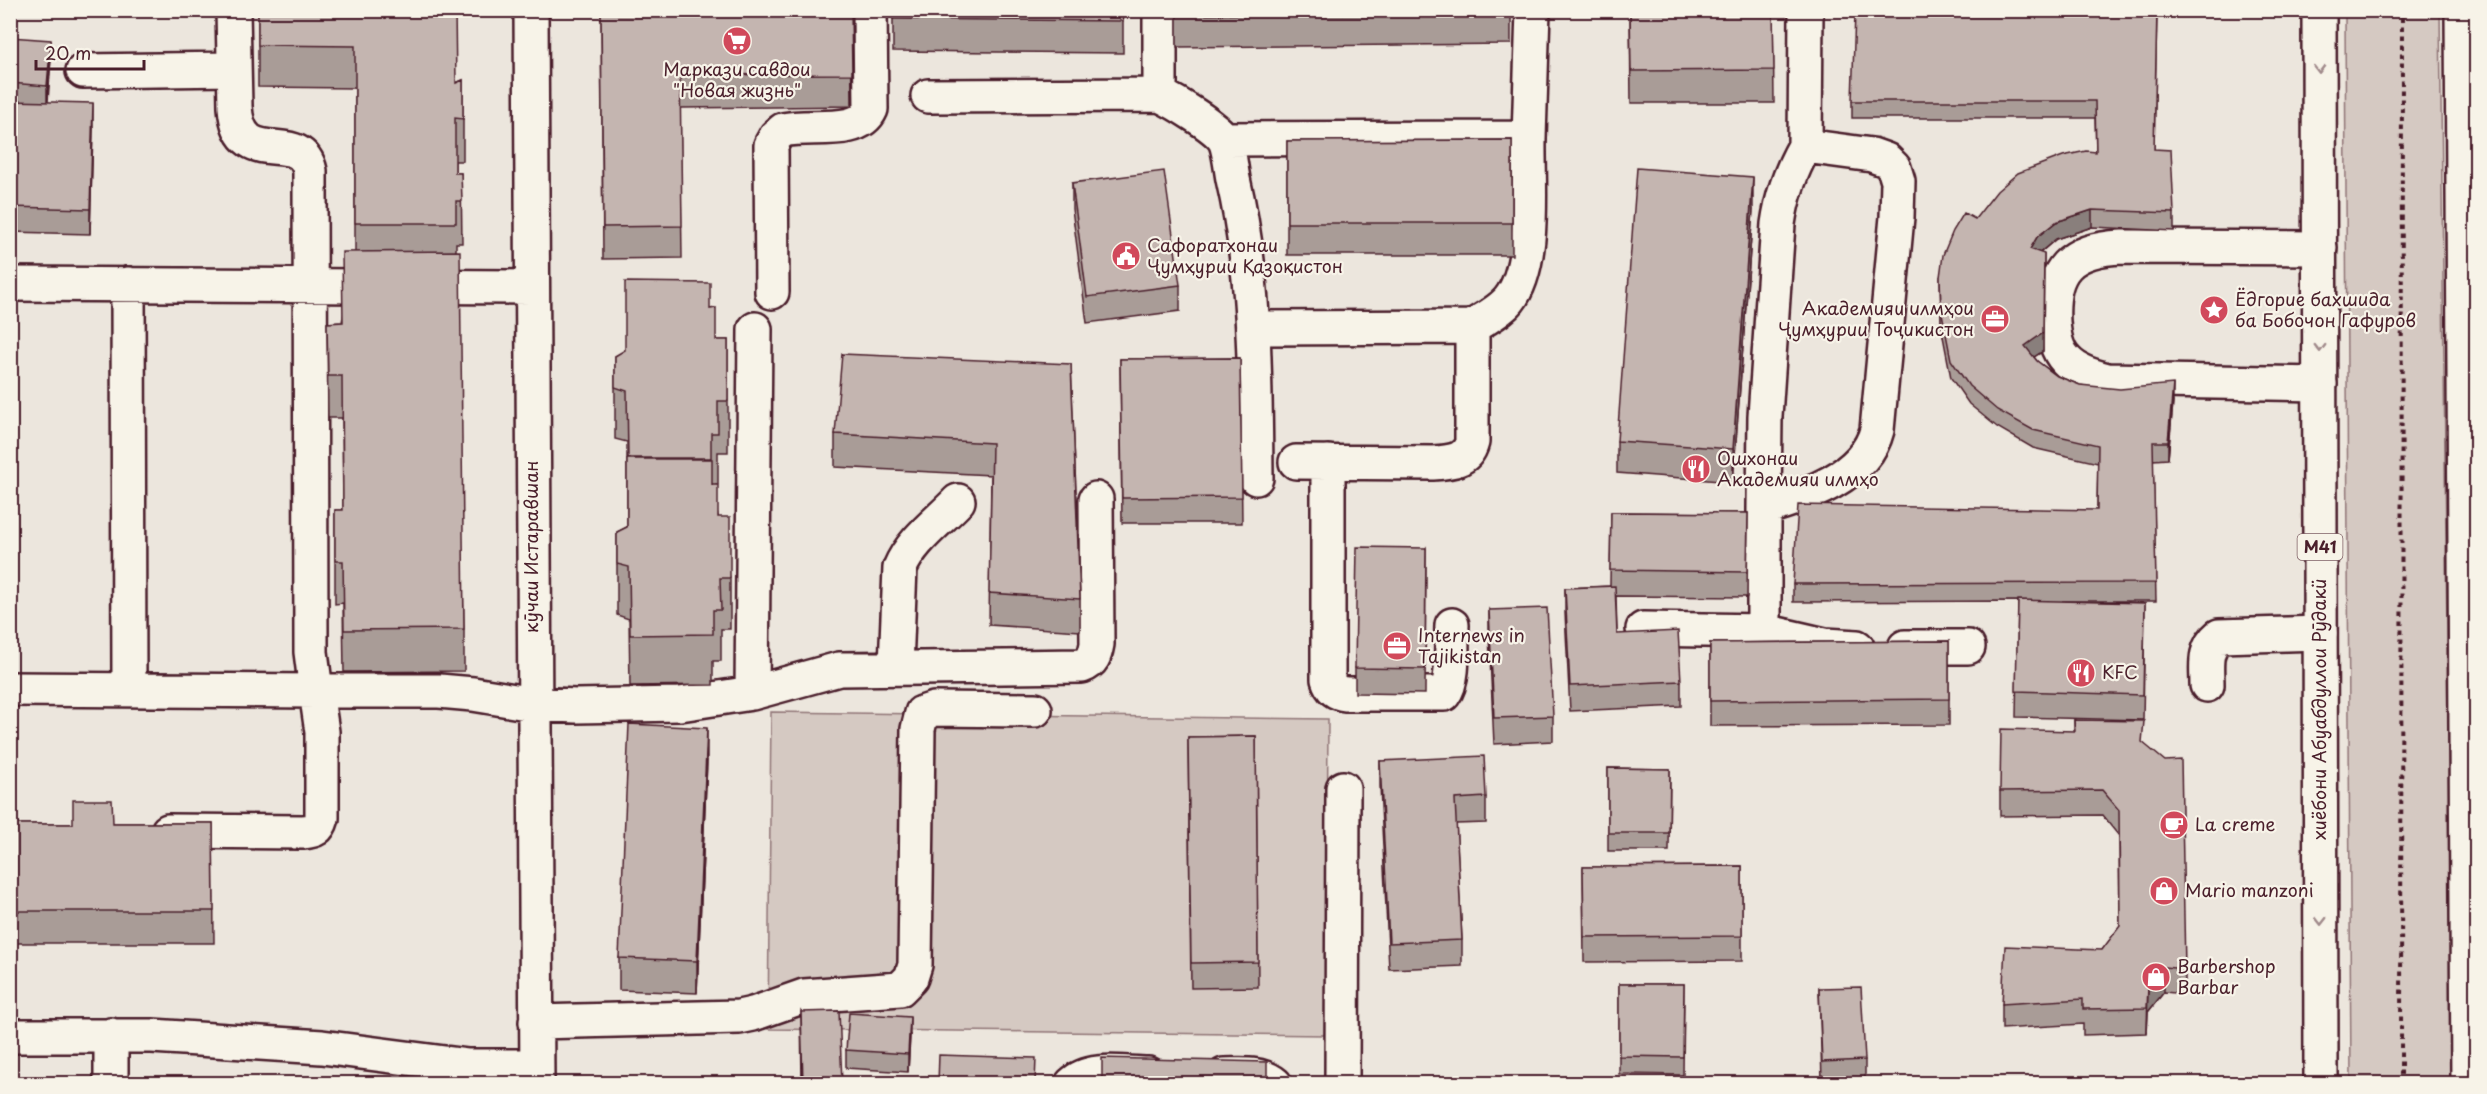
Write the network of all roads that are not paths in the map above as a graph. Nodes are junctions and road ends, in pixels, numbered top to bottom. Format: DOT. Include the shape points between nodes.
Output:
graph roads {
  1 [pos="233,10"];
  2 [pos="531,10"];
  3 [pos="870,10"];
  4 [pos="1160,10"];
  5 [pos="1533,10"];
  6 [pos="1806,10"];
  7 [pos="2319,10"];
  8 [pos="2462,10"];
  9 [pos="234,69"];
  10 [pos="83,71"];
  11 [pos="1160,95"];
  12 [pos="928,96"];
  13 [pos="1529,138"];
  14 [pos="1224,139"];
  15 [pos="1805,146"];
  16 [pos="2320,248"];
  17 [pos="10,284"];
  18 [pos="128,284"];
  19 [pos="311,287"];
  20 [pos="531,287"];
  21 [pos="772,292"];
  22 [pos="1472,327"];
  23 [pos="1254,328"];
  24 [pos="754,329"];
  25 [pos="2320,384"];
  26 [pos="1296,462"];
  27 [pos="1328,462"];
  28 [pos="1256,478"];
  29 [pos="1096,499"];
  30 [pos="958,501"];
  31 [pos="1764,508"];
  32 [pos="1452,625"];
  33 [pos="1643,629"];
  34 [pos="1764,631"];
  35 [pos="2320,633"];
  36 [pos="1968,647"];
  37 [pos="896,666"];
  38 [pos="2207,685"];
  39 [pos="10,689"];
  40 [pos="129,690"];
  41 [pos="316,690"];
  42 [pos="752,693"];
  43 [pos="533,704"];
  44 [pos="1035,710"];
  45 [pos="1343,788"];
  46 [pos="139,831"];
  47 [pos="536,1022"];
  48 [pos="111,1035"];
  49 [pos="10,1036"];
  50 [pos="536,1075"];
  51 [pos="111,1083"];
  52 [pos="1072,1083"];
  53 [pos="1275,1083"];
  54 [pos="1342,1083"];
  55 [pos="2321,1083"];
  56 [pos="2468,1083"];
  1 -- 9 [label="main road"];
  2 -- 20 [label="main road, кӯчаи Истаравшан"];
  3 -- 21 [label="main road" via="868,116 853,125 783,130 771,145"];
  4 -- 11 [label="main road"];
  5 -- 13 [label="main road"];
  6 -- 15 [label="main road"];
  7 -- 16 [label="main road, хиёбони Абуабдуллои Рӯдакӣ / M41, one-way"];
  8 -- 56 [label="main road"];
  9 -- 10 [label="main road"];
  9 -- 19 [label="main road" via="235,113 240,132 259,146 291,149 307,159"];
  11 -- 12 [label="main road"];
  11 -- 14 [label="main road" via="1187,109"];
  13 -- 14 [label="main road"];
  13 -- 22 [label="main road" via="1528,253 1523,273 1508,301"];
  14 -- 23 [label="main road" via="1244,233"];
  15 -- 31 [label="main road" via="1788,178 1778,224 1765,416"];
  15 -- 31 [label="main road" via="1872,154 1894,168 1898,181 1877,430 1867,453 1834,480 1795,500"];
  16 -- 25 [label="main road, хиёбони Абуабдуллои Рӯдакӣ / M41, one-way"];
  16 -- 25 [label="main road" via="2093,249 2064,268 2053,292 2052,310 2057,346 2064,358 2073,367 2107,381"];
  17 -- 18 [label="main road"];
  18 -- 19 [label="main road"];
  18 -- 40 [label="main road"];
  19 -- 20 [label="main road"];
  19 -- 41 [label="main road" via="311,652"];
  20 -- 43 [label="main road, кӯчаи Истаравшан"];
  22 -- 23 [label="main road"];
  22 -- 27 [label="main road" via="1470,451 1451,462"];
  23 -- 28 [label="main road"];
  24 -- 42 [label="main road"];
  25 -- 35 [label="main road, хиёбони Абуабдуллои Рӯдакӣ / M41"];
  26 -- 27 [label="main road"];
  27 -- 32 [label="main road" via="1330,686 1346,694 1444,694 1449,688"];
  29 -- 37 [label="main road" via="1097,644 1095,657 1089,663 1073,667"];
  30 -- 37 [label="main road" via="914,545 900,568"];
  31 -- 34 [label="main road"];
  33 -- 34 [label="main road"];
  34 -- 36 [label="main road" via="1825,645"];
  35 -- 38 [label="main road" via="2219,636 2207,652"];
  35 -- 55 [label="main road, хиёбони Абуабдуллои Рӯдакӣ / M41, one-way"];
  37 -- 42 [label="main road" via="839,669"];
  39 -- 40 [label="main road"];
  40 -- 41 [label="main road"];
  41 -- 43 [label="main road" via="473,694"];
  41 -- 46 [label="main road" via="322,732 322,818 314,831"];
  42 -- 43 [label="main road" via="680,704"];
  43 -- 47 [label="main road, кӯчаи Истаравшан"];
  44 -- 47 [label="main road" via="934,709 922,713 918,729 915,965 911,978 900,989 804,996 739,1017"];
  45 -- 54 [label="main road"];
  47 -- 50 [label="main road, кӯчаи Истаравшан"];
  48 -- 49 [label="main road"];
  48 -- 50 [label="main road" via="322,1047"];
  48 -- 51 [label="main road"];
  52 -- 53 [label="main road" via="1088,1074 1258,1076"];
}
